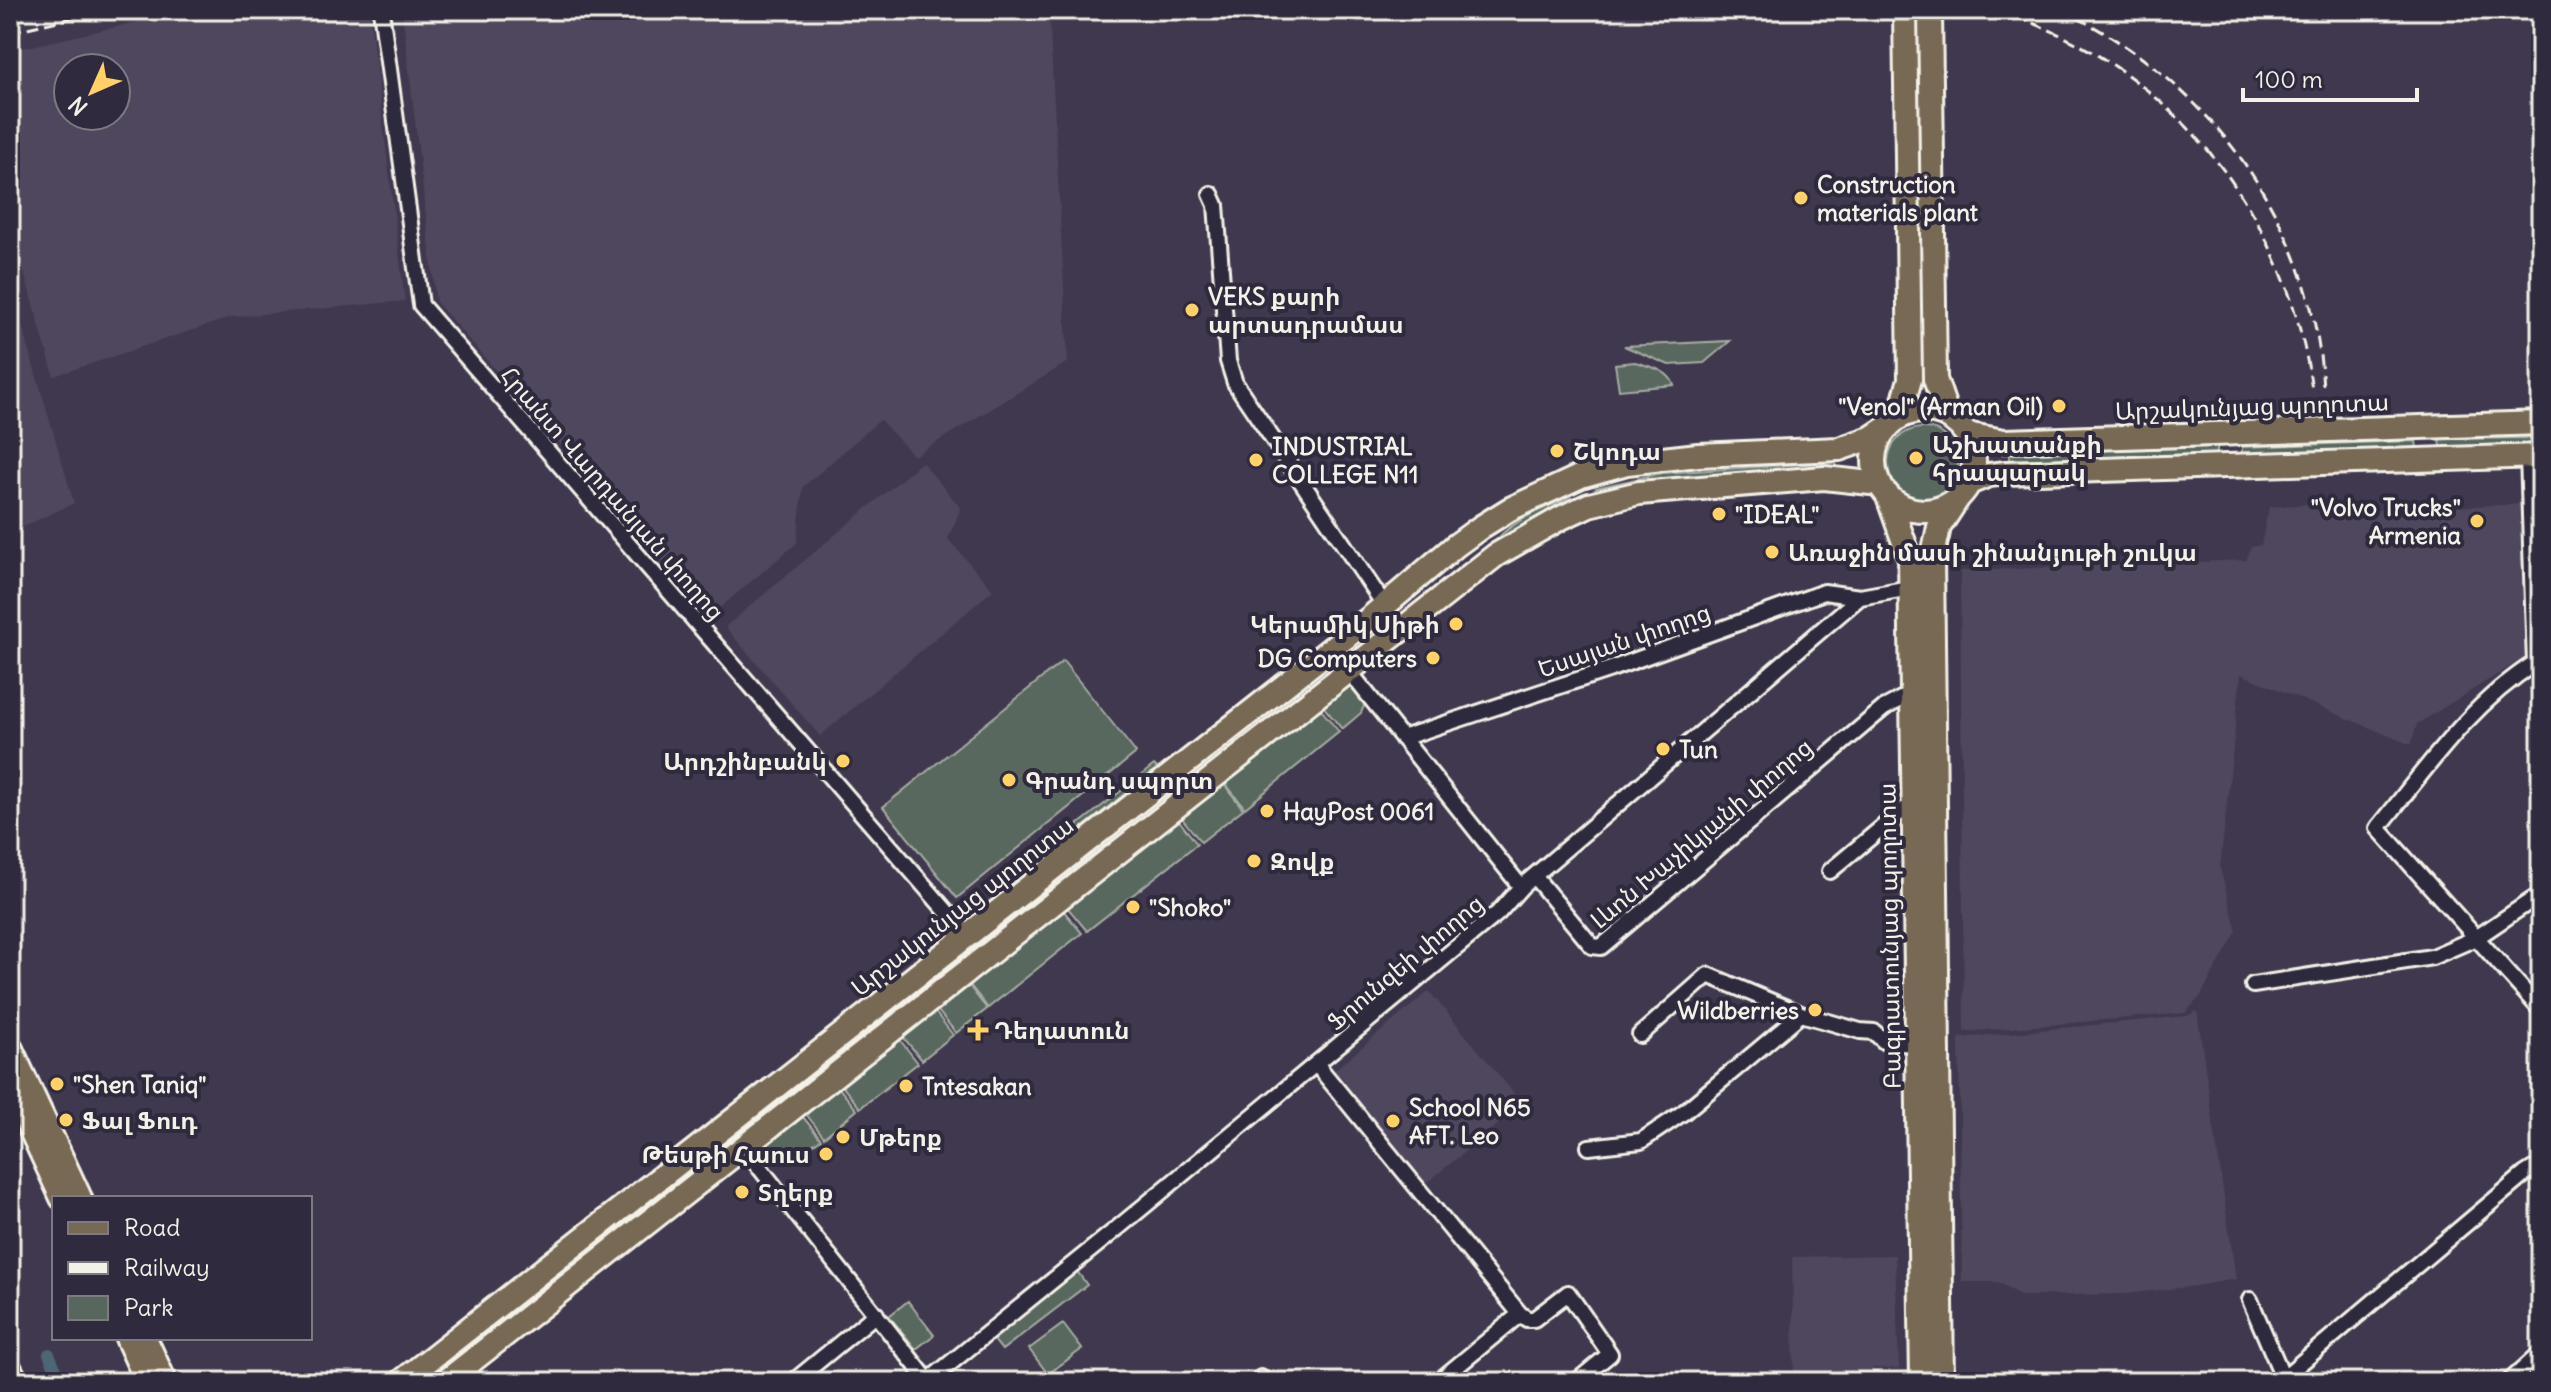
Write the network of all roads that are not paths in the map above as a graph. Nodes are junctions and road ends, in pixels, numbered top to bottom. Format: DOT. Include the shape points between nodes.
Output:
graph roads {
  1 [pos="381,10"];
  2 [pos="1905,10"];
  3 [pos="1930,10"];
  4 [pos="1211,194"];
  5 [pos="1948,417"];
  6 [pos="1894,422"];
  7 [pos="2541,423"];
  8 [pos="2234,433"];
  9 [pos="1966,434"];
  10 [pos="2534,456"];
  11 [pos="2234,466"];
  12 [pos="1581,476"];
  13 [pos="1884,489"];
  14 [pos="1963,491"];
  15 [pos="1589,505"];
  16 [pos="1910,588"];
  17 [pos="1860,597"];
  18 [pos="1385,606"];
  19 [pos="1402,629"];
  20 [pos="1349,671"];
  21 [pos="1912,698"];
  22 [pos="1402,738"];
  23 [pos="1914,811"];
  24 [pos="1830,871"];
  25 [pos="1534,876"];
  26 [pos="1521,887"];
  27 [pos="2541,894"];
  28 [pos="967,935"];
  29 [pos="2476,938"];
  30 [pos="985,958"];
  31 [pos="2253,985"];
  32 [pos="2541,1010"];
  33 [pos="1801,1014"];
  34 [pos="1640,1035"];
  35 [pos="1917,1044"];
  36 [pos="10,1047"];
  37 [pos="1317,1065"];
  38 [pos="10,1085"];
  39 [pos="1589,1147"];
  40 [pos="744,1148"];
  41 [pos="2541,1171"];
  42 [pos="61,1196"];
  43 [pos="79,1196"];
  44 [pos="529,1281"];
  45 [pos="2250,1300"];
  46 [pos="549,1301"];
  47 [pos="497,1306"];
  48 [pos="876,1314"];
  49 [pos="1520,1314"];
  50 [pos="513,1329"];
  51 [pos="128,1340"];
  52 [pos="146,1340"];
  53 [pos="2541,1353"];
  54 [pos="10,1361"];
  55 [pos="20,1380"];
  56 [pos="2284,1380"];
  57 [pos="147,1382"];
  58 [pos="165,1382"];
  59 [pos="401,1382"];
  60 [pos="445,1382"];
  61 [pos="793,1382"];
  62 [pos="928,1382"];
  63 [pos="1438,1382"];
  64 [pos="1576,1382"];
  65 [pos="1922,1382"];
  66 [pos="1942,1382"];
  67 [pos="2509,1382"];
  1 -- 28 [label="street, Հրանտ Վարդանյան փողոց" via="421,305"];
  2 -- 6 [label="main road" via="1910,379"];
  3 -- 5 [label="main road" via="1935,379"];
  4 -- 18 [label="street" via="1228,361 1235,383"];
  5 -- 6 [label="main road" via="1923,411"];
  5 -- 9 [label="main road"];
  6 -- 12 [label="main road, Արշակունյաց պողոտա" via="1871,438 1839,449 1698,455 1627,463"];
  6 -- 13 [label="main road" via="1882,436 1875,460"];
  7 -- 8 [label="main road, Արշակունյաց պողոտա"];
  8 -- 9 [label="main road, Արշակունյաց պողոտա" via="2004,441"];
  8 -- 11 [label="main road" via="2225,449"];
  9 -- 14 [label="main road" via="1974,458"];
  10 -- 11 [label="main road"];
  10 -- 29 [label="street" via="2535,663 2507,680 2464,721 2378,828"];
  11 -- 14 [label="main road" via="2006,473 1989,475"];
  12 -- 15 [label="main road" via="1575,490"];
  12 -- 18 [label="main road, Արշակունյաց պողոտա" via="1499,516"];
  13 -- 14 [label="main road" via="1899,504 1929,511 1945,507"];
  13 -- 15 [label="main road" via="1824,478 1690,487"];
  13 -- 16 [label="main road, Բագրատունյաց պողոտա" via="1910,559"];
  14 -- 66 [label="main road, Բագրատունյաց պողոտա" via="1939,527 1932,560"];
  15 -- 19 [label="main road" via="1496,555"];
  16 -- 17 [label="street"];
  16 -- 21 [label="main road, Բագրատունյաց պողոտա"];
  17 -- 22 [label="street, Եսայան փողոց" via="1824,592"];
  17 -- 25 [label="street, Ֆրունզեի փողոց"];
  18 -- 19 [label="main road"];
  18 -- 28 [label="main road, Արշակունյաց պողոտա"];
  19 -- 20 [label="main road"];
  20 -- 22 [label="street"];
  20 -- 30 [label="main road"];
  21 -- 23 [label="main road, Բագրատունյաց պողոտա"];
  21 -- 25 [label="street, Լևոն Խաչիկյանի փողոց" via="1884,708 1601,947 1592,946"];
  22 -- 26 [label="street"];
  23 -- 24 [label="street" via="1903,810"];
  23 -- 35 [label="main road, Բագրատունյաց պողոտա"];
  25 -- 26 [label="street, Ֆրունզեի փողոց"];
  26 -- 37 [label="street, Ֆրունզեի փողոց" via="1498,913"];
  27 -- 29 [label="street"];
  28 -- 30 [label="main road"];
  28 -- 44 [label="main road, Արշակունյաց պողոտա"];
  29 -- 31 [label="street" via="2432,957"];
  29 -- 32 [label="street"];
  30 -- 40 [label="main road"];
  33 -- 34 [label="street" via="1708,975"];
  33 -- 35 [label="street" via="1874,1032 1885,1042"];
  33 -- 39 [label="street" via="1684,1112 1641,1141"];
  35 -- 65 [label="main road, Բագրատունյաց պողոտա"];
  36 -- 43 [label="main road"];
  37 -- 49 [label="street"];
  37 -- 62 [label="street, Ֆրունզեի փողոց"];
  38 -- 42 [label="main road"];
  40 -- 46 [label="main road"];
  40 -- 48 [label="street"];
  41 -- 56 [label="street" via="2525,1174"];
  44 -- 46 [label="main road" via="527,1301"];
  44 -- 47 [label="main road, Արշակունյաց պողոտա"];
  45 -- 56 [label="street"];
  46 -- 50 [label="main road"];
  47 -- 50 [label="main road" via="514,1313"];
  47 -- 59 [label="main road, Արշակունյաց պողոտա"];
  48 -- 61 [label="street"];
  48 -- 62 [label="street"];
  49 -- 63 [label="street"];
  49 -- 64 [label="street" via="1534,1319 1568,1293 1610,1354"];
  50 -- 60 [label="main road"];
  51 -- 57 [label="main road"];
  52 -- 58 [label="main road"];
  53 -- 67 [label="street"];
  54 -- 55 [label="street"];
}
